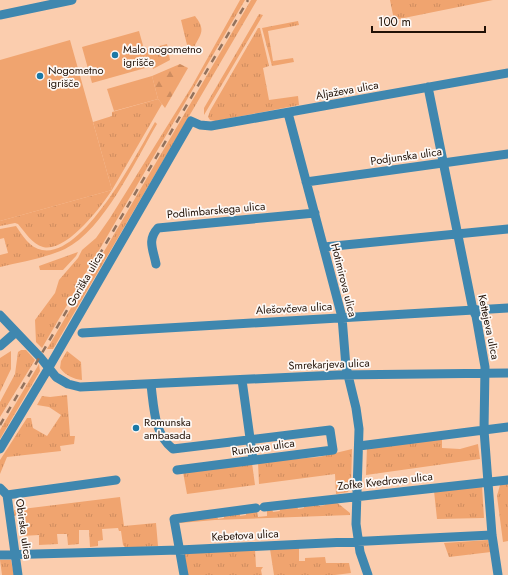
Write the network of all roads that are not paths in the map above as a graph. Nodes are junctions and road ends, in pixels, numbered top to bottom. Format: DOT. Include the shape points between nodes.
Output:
graph roads {
  1 [pos="72,0"];
  2 [pos="0,15"];
  3 [pos="508,73"];
  4 [pos="428,87"];
  5 [pos="288,113"];
  6 [pos="191,121"];
  7 [pos="508,154"];
  8 [pos="442,163"];
  9 [pos="306,182"];
  10 [pos="315,213"];
  11 [pos="508,228"];
  12 [pos="457,234"];
  13 [pos="324,247"];
  14 [pos="156,264"];
  15 [pos="508,308"];
  16 [pos="473,310"];
  17 [pos="0,315"];
  18 [pos="342,318"];
  19 [pos="16,332"];
  20 [pos="82,333"];
  21 [pos="0,346"];
  22 [pos="48,368"];
  23 [pos="484,373"];
  24 [pos="508,373"];
  25 [pos="348,375"];
  26 [pos="242,380"];
  27 [pos="151,385"];
  28 [pos="508,427"];
  29 [pos="484,430"];
  30 [pos="250,440"];
  31 [pos="359,446"];
  32 [pos="0,449"];
  33 [pos="253,460"];
  34 [pos="177,470"];
  35 [pos="116,480"];
  36 [pos="508,480"];
  37 [pos="490,482"];
  38 [pos="0,488"];
  39 [pos="7,495"];
  40 [pos="356,497"];
  41 [pos="492,535"];
  42 [pos="358,542"];
  43 [pos="179,550"];
  44 [pos="15,554"];
  45 [pos="0,555"];
  46 [pos="18,575"];
  47 [pos="184,575"];
  48 [pos="368,575"];
  49 [pos="497,575"];
  1 -- 2 [label="street"];
  3 -- 4 [label="street, Aljaževa ulica"];
  4 -- 5 [label="street, Aljaževa ulica"];
  4 -- 8 [label="street, Kettejeva ulica"];
  5 -- 6 [label="street, Aljaževa ulica" via="211,126"];
  5 -- 9 [label="street, Hotimirova ulica"];
  6 -- 22 [label="street, Goriška ulica"];
  7 -- 8 [label="street, Podjunska ulica"];
  8 -- 9 [label="street, Podjunska ulica"];
  8 -- 12 [label="street, Kettejeva ulica"];
  9 -- 10 [label="street, Hotimirova ulica"];
  10 -- 13 [label="street, Hotimirova ulica"];
  10 -- 14 [label="street, Podlimbarskega ulica" via="158,228 152,234 151,241"];
  11 -- 12 [label="street"];
  12 -- 13 [label="street"];
  12 -- 16 [label="street, Kettejeva ulica"];
  13 -- 18 [label="street, Hotimirova ulica"];
  15 -- 16 [label="street, Alešovčeva ulica"];
  16 -- 18 [label="street, Alešovčeva ulica"];
  16 -- 23 [label="street, Kettejeva ulica"];
  17 -- 19 [label="street, Smrekarjeva ulica"];
  18 -- 20 [label="street, Alešovčeva ulica"];
  18 -- 25 [label="street, Hotimirova ulica"];
  19 -- 21 [label="street"];
  19 -- 22 [label="street, Smrekarjeva ulica"];
  22 -- 27 [label="street, Smrekarjeva ulica" via="57,378 80,388"];
  22 -- 32 [label="street, Goriška ulica"];
  23 -- 24 [label="street, Smrekarjeva ulica"];
  23 -- 25 [label="street, Smrekarjeva ulica"];
  23 -- 29 [label="street, Kettejeva ulica"];
  25 -- 26 [label="street, Smrekarjeva ulica"];
  25 -- 31 [label="street, Hotimirova ulica" via="357,415"];
  26 -- 27 [label="street, Smrekarjeva ulica"];
  26 -- 30 [label="street"];
  27 -- 30 [label="street" via="155,416 161,434 173,449"];
  28 -- 29 [label="street"];
  29 -- 31 [label="street"];
  29 -- 37 [label="street, Kettejeva ulica"];
  30 -- 33 [label="street"];
  30 -- 33 [label="street, Runkova ulica" via="330,430 333,450"];
  31 -- 40 [label="street, Hotimirova ulica"];
  33 -- 34 [label="street, Runkova ulica"];
  35 -- 39 [label="street"];
  36 -- 37 [label="street, Zofke Kvedrove ulica"];
  37 -- 40 [label="street, Zofke Kvedrove ulica"];
  37 -- 41 [label="street, Kettejeva ulica"];
  38 -- 39 [label="street, Obirska ulica"];
  39 -- 44 [label="street, Obirska ulica"];
  40 -- 42 [label="street, Hotimirova ulica"];
  40 -- 43 [label="street, Zofke Kvedrove ulica" via="177,518 174,519 174,524"];
  41 -- 42 [label="street, Kebetova ulica"];
  41 -- 49 [label="street, Kettejeva ulica"];
  42 -- 43 [label="street, Kebetova ulica"];
  42 -- 48 [label="street, Hotimirova ulica"];
  43 -- 44 [label="street, Kebetova ulica"];
  43 -- 47 [label="street"];
  44 -- 45 [label="street, Kebetova ulica"];
  44 -- 46 [label="street, Obirska ulica"];
}
